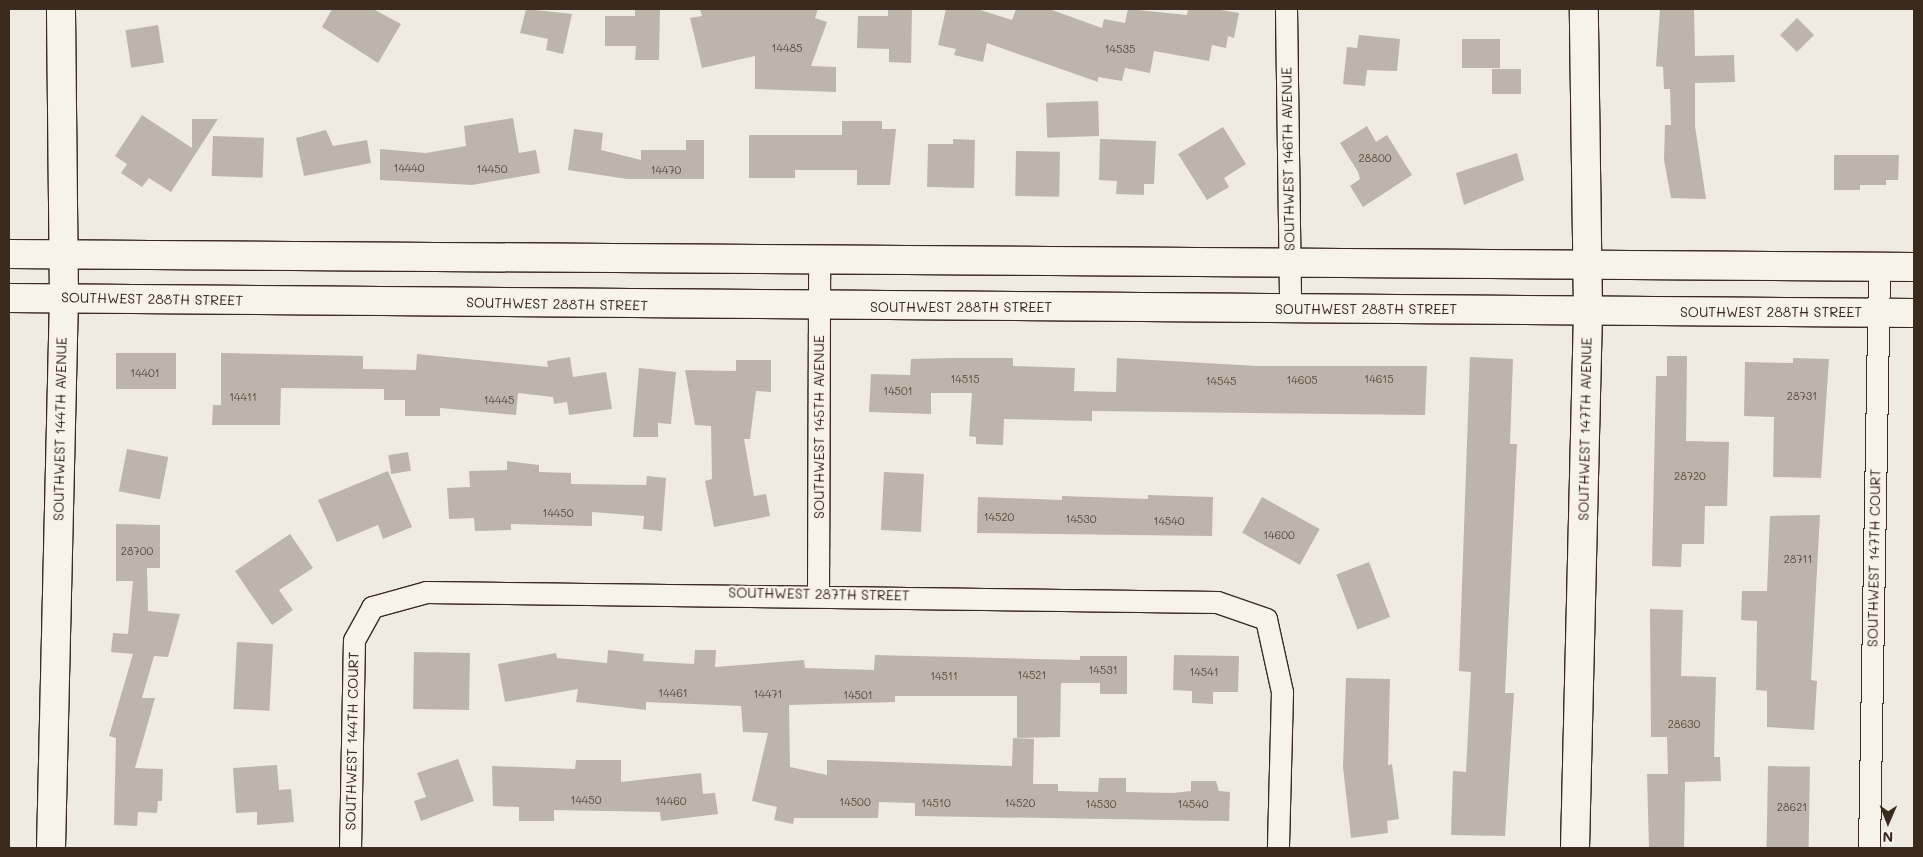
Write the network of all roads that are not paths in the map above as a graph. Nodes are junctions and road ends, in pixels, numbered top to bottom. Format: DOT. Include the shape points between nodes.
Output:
graph roads {
  1 [pos="61,9"];
  2 [pos="1286,9"];
  3 [pos="1584,9"];
  4 [pos="9,254"];
  5 [pos="63,255"];
  6 [pos="819,260"];
  7 [pos="1290,263"];
  8 [pos="1588,265"];
  9 [pos="1879,267"];
  10 [pos="1914,267"];
  11 [pos="9,298"];
  12 [pos="64,298"];
  13 [pos="819,306"];
  14 [pos="1290,309"];
  15 [pos="1588,311"];
  16 [pos="1879,313"];
  17 [pos="1914,313"];
  18 [pos="818,593"];
  19 [pos="372,607"];
  20 [pos="51,848"];
  21 [pos="350,848"];
  22 [pos="1278,848"];
  23 [pos="1575,848"];
  24 [pos="1869,848"];
  1 -- 5 [label="main road, SOUTHWEST 144TH AVENUE"];
  2 -- 7 [label="street, SOUTHWEST 146TH AVENUE"];
  3 -- 8 [label="main road, SOUTHWEST 147TH AVENUE"];
  4 -- 5 [label="main road"];
  5 -- 6 [label="main road"];
  5 -- 12 [label="main road, SOUTHWEST 144TH AVENUE"];
  6 -- 7 [label="main road"];
  6 -- 13 [label="street, SOUTHWEST 145TH AVENUE"];
  7 -- 8 [label="main road"];
  7 -- 14 [label="street, SOUTHWEST 146TH AVENUE"];
  8 -- 9 [label="main road"];
  8 -- 15 [label="main road, SOUTHWEST 147TH AVENUE"];
  9 -- 10 [label="main road"];
  9 -- 16 [label="street, SOUTHWEST 147TH COURT"];
  11 -- 12 [label="main road, SOUTHWEST 288TH STREET"];
  12 -- 13 [label="main road, SOUTHWEST 288TH STREET"];
  12 -- 20 [label="main road, SOUTHWEST 144TH AVENUE"];
  13 -- 14 [label="main road, SOUTHWEST 288TH STREET"];
  13 -- 18 [label="street, SOUTHWEST 145TH AVENUE"];
  14 -- 15 [label="main road, SOUTHWEST 288TH STREET"];
  15 -- 16 [label="main road, SOUTHWEST 288TH STREET"];
  15 -- 23 [label="main road, SOUTHWEST 147TH AVENUE"];
  16 -- 17 [label="main road, SOUTHWEST 288TH STREET"];
  16 -- 24 [label="street, SOUTHWEST 147TH COURT"];
  18 -- 19 [label="street, SOUTHWEST 287TH STREET" via="426,592"];
  18 -- 22 [label="street, SOUTHWEST 287TH STREET" via="1217,602 1266,619 1282,692"];
  19 -- 21 [label="street, SOUTHWEST 144TH COURT" via="354,640"];
}
